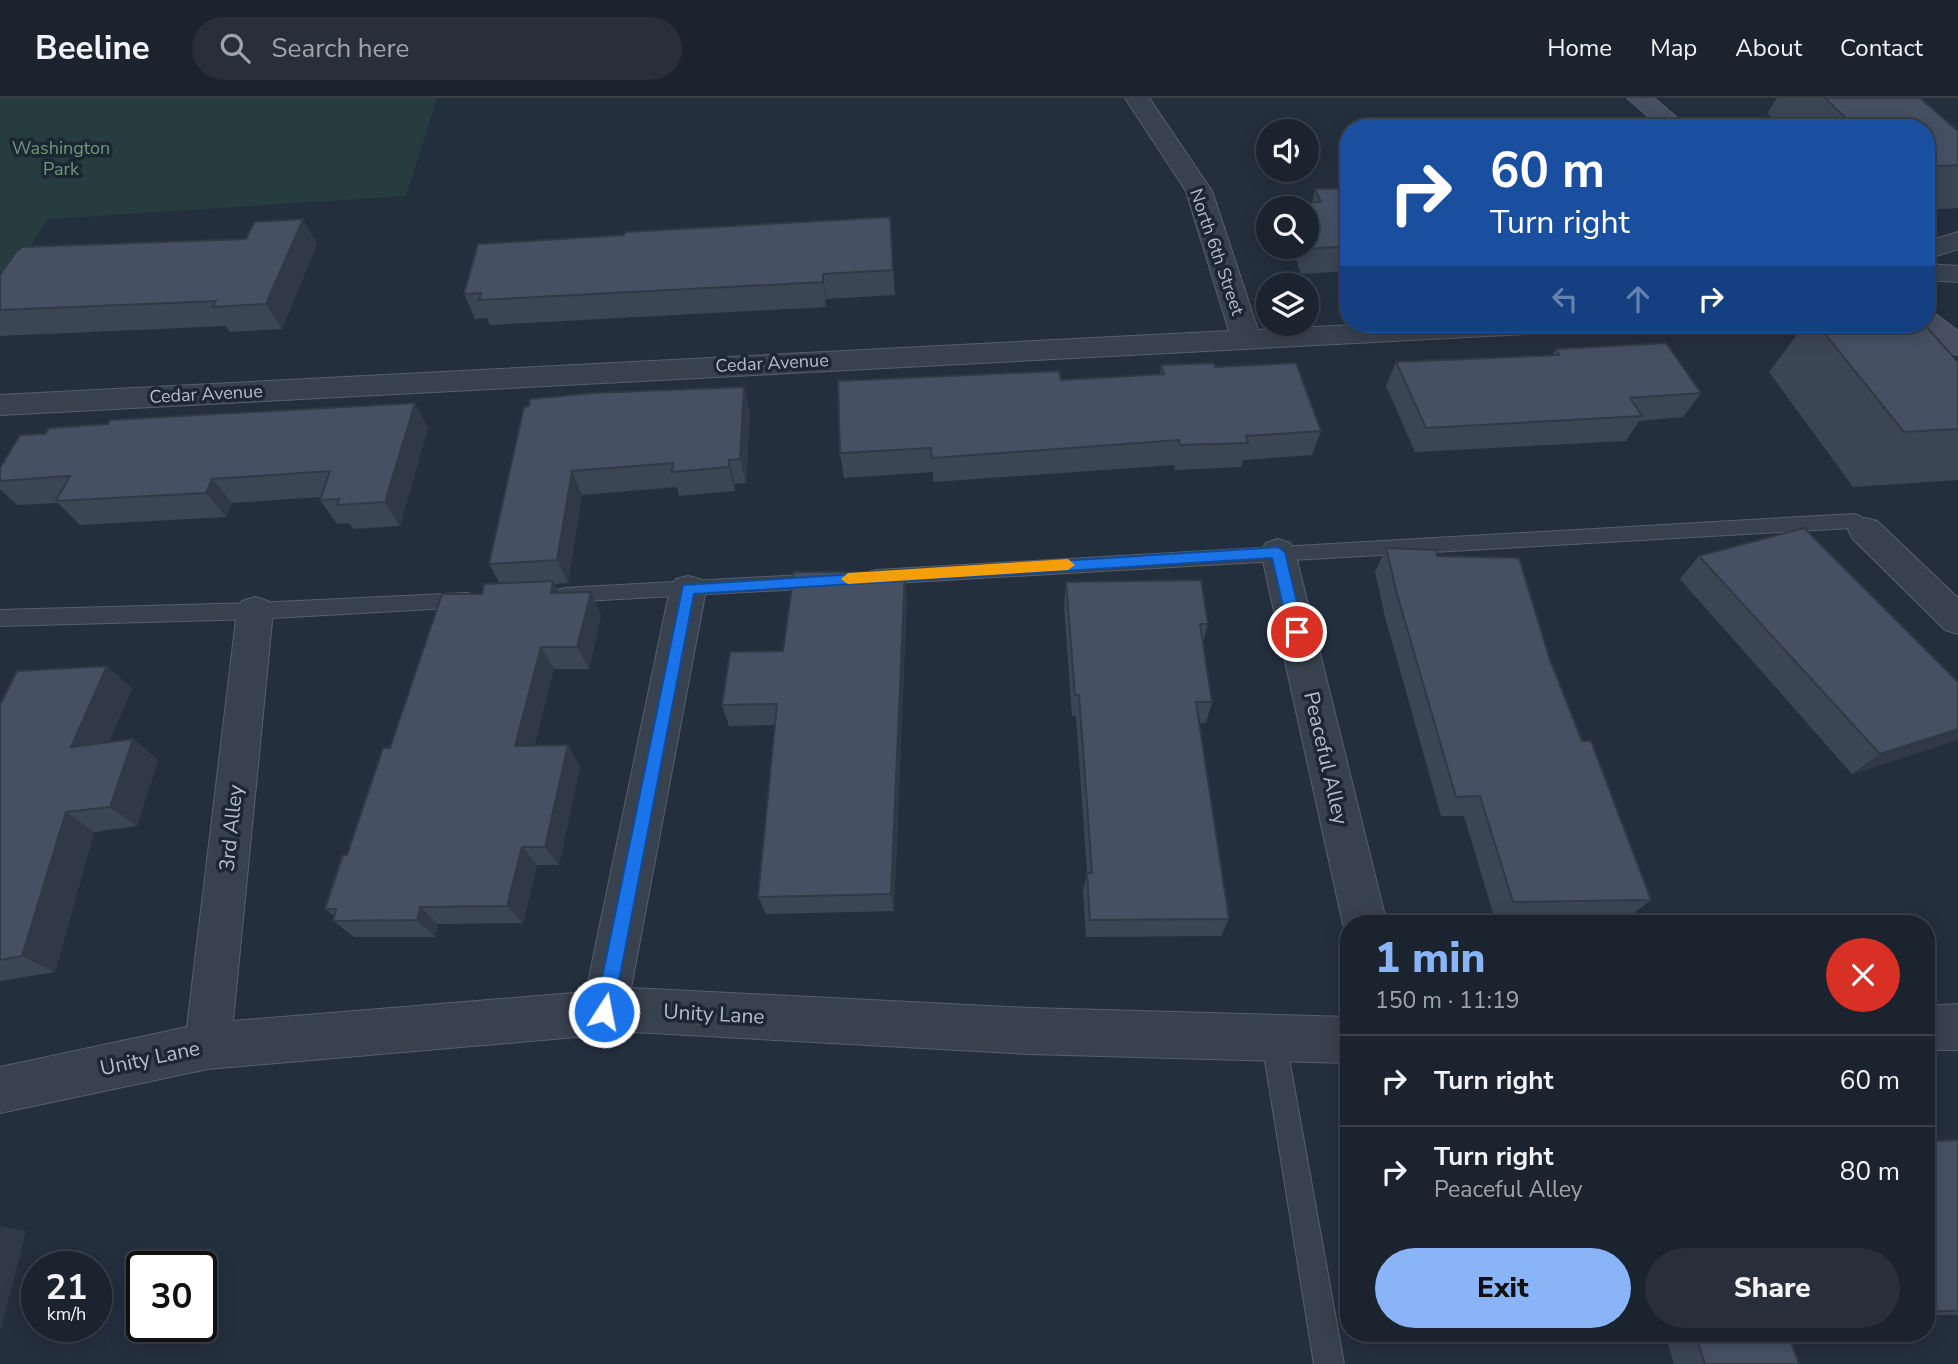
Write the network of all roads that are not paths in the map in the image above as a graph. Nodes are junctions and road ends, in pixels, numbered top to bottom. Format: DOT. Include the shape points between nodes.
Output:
graph roads {
  1 [pos="1137,98"];
  2 [pos="1639,98"];
  3 [pos="1666,119"];
  4 [pos="1958,240"];
  5 [pos="1935,248"];
  6 [pos="1935,273"];
  7 [pos="1958,274"];
  8 [pos="1935,327"];
  9 [pos="1352,333"];
  10 [pos="1246,338"];
  11 [pos="1958,346"];
  12 [pos="0,405"];
  13 [pos="1865,530"];
  14 [pos="1278,552"];
  15 [pos="688,589"];
  16 [pos="548,596"];
  17 [pos="493,599"];
  18 [pos="255,611"];
  19 [pos="0,618"];
  20 [pos="1958,620"];
  21 [pos="1363,915"];
  22 [pos="604,1012"];
  23 [pos="1958,1027"];
  24 [pos="1935,1028"];
  25 [pos="1273,1036"];
  26 [pos="1340,1040"];
  27 [pos="208,1046"];
  28 [pos="0,1090"];
  29 [pos="1329,1364"];
  1 -- 10 [label="street, North 6th Street" via="1199,191"];
  2 -- 3 [label="street"];
  4 -- 5 [label="street"];
  6 -- 7 [label="street"];
  8 -- 11 [label="street"];
  9 -- 10 [label="street, Cedar Avenue"];
  10 -- 12 [label="street, Cedar Avenue"];
  13 -- 14 [label="lane" via="1854,521"];
  13 -- 20 [label="street"];
  14 -- 15 [label="lane"];
  14 -- 21 [label="street, Peaceful Alley"];
  15 -- 16 [label="lane"];
  15 -- 22 [label="street"];
  17 -- 18 [label="lane"];
  18 -- 19 [label="lane"];
  18 -- 27 [label="street, 3rd Alley"];
  22 -- 25 [label="street, Unity Lane" via="1030,1031"];
  22 -- 27 [label="street, Unity Lane"];
  23 -- 24 [label="street"];
  25 -- 26 [label="street, Unity Lane"];
  25 -- 29 [label="lane"];
  27 -- 28 [label="street, Unity Lane"];
}
